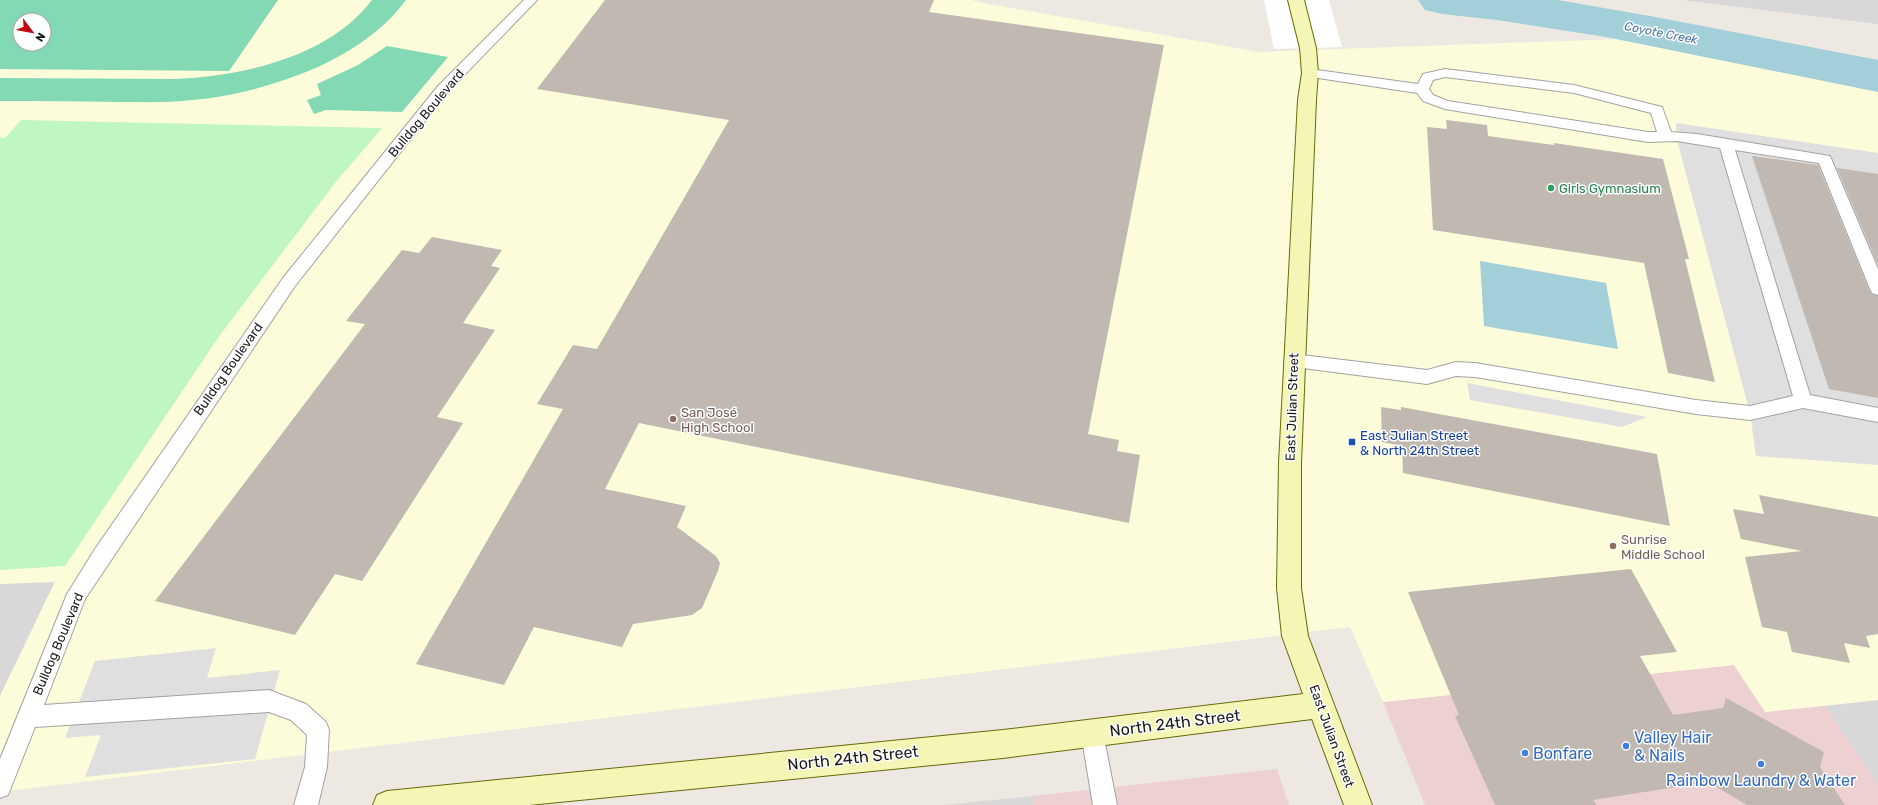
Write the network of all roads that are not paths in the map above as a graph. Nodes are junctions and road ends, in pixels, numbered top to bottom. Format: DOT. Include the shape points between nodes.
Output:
graph roads {
  1 [pos="531,0"];
  2 [pos="1296,0"];
  3 [pos="1310,73"];
  4 [pos="1422,89"];
  5 [pos="1665,135"];
  6 [pos="1726,144"];
  7 [pos="1878,289"];
  8 [pos="1294,361"];
  9 [pos="1803,401"];
  10 [pos="1878,415"];
  11 [pos="1320,705"];
  12 [pos="28,717"];
  13 [pos="1092,733"];
  14 [pos="0,787"];
  15 [pos="306,805"];
  16 [pos="387,805"];
  17 [pos="1105,805"];
  18 [pos="1358,805"];
  1 -- 12 [label="lane, Bulldog Boulevard" via="444,89 289,282 77,594"];
  2 -- 3 [label="main road, East Julian Street" via="1308,48"];
  3 -- 4 [label="lane"];
  3 -- 8 [label="main road, East Julian Street"];
  4 -- 5 [label="lane" via="1428,98 1445,105 1648,137"];
  4 -- 5 [label="lane" via="1428,77 1445,73 1574,89 1657,110"];
  5 -- 6 [label="lane" via="1682,135"];
  6 -- 7 [label="lane" via="1825,159"];
  6 -- 9 [label="lane"];
  8 -- 9 [label="lane" via="1426,377 1456,369 1475,370 1696,407 1750,413"];
  8 -- 11 [label="main road, East Julian Street" via="1289,496 1289,588 1296,636"];
  9 -- 10 [label="lane"];
  11 -- 13 [label="main road, North 24th Street"];
  11 -- 18 [label="main road, East Julian Street"];
  12 -- 14 [label="lane, Bulldog Boulevard"];
  12 -- 15 [label="lane" via="269,701 298,712 318,730 316,767"];
  13 -- 16 [label="main road, North 24th Street"];
  13 -- 17 [label="lane"];
}
